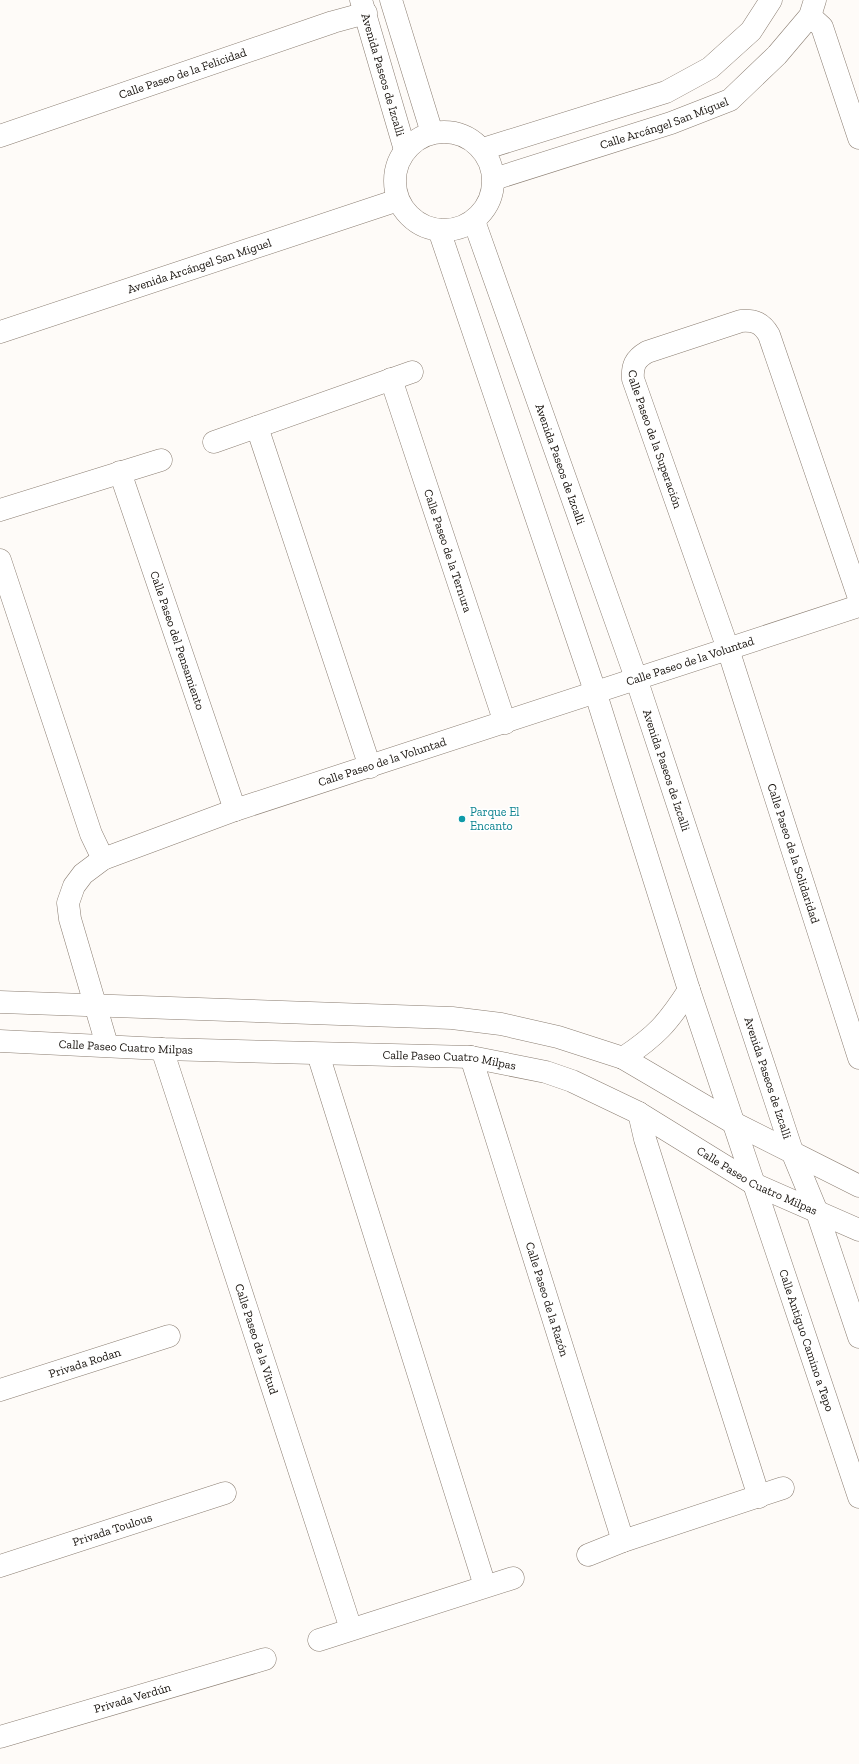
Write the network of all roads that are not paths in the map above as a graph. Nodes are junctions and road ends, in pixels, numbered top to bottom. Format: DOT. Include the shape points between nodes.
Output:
graph roads {
  1 [pos="391,0"];
  2 [pos="771,0"];
  3 [pos="363,6"];
  4 [pos="813,8"];
  5 [pos="432,132"];
  6 [pos="0,136"];
  7 [pos="859,138"];
  8 [pos="483,149"];
  9 [pos="405,150"];
  10 [pos="494,179"];
  11 [pos="398,200"];
  12 [pos="474,221"];
  13 [pos="439,230"];
  14 [pos="0,332"];
  15 [pos="412,372"];
  16 [pos="391,379"];
  17 [pos="257,427"];
  18 [pos="214,442"];
  19 [pos="161,460"];
  20 [pos="120,472"];
  21 [pos="0,510"];
  22 [pos="0,560"];
  23 [pos="859,598"];
  24 [pos="859,606"];
  25 [pos="728,649"];
  26 [pos="636,678"];
  27 [pos="595,691"];
  28 [pos="505,723"];
  29 [pos="370,767"];
  30 [pos="234,810"];
  31 [pos="103,859"];
  32 [pos="689,990"];
  33 [pos="0,1002"];
  34 [pos="94,1005"];
  35 [pos="0,1041"];
  36 [pos="107,1045"];
  37 [pos="162,1049"];
  38 [pos="318,1054"];
  39 [pos="470,1058"];
  40 [pos="623,1058"];
  41 [pos="859,1058"];
  42 [pos="639,1113"];
  43 [pos="732,1122"];
  44 [pos="793,1154"];
  45 [pos="754,1184"];
  46 [pos="859,1186"];
  47 [pos="817,1212"];
  48 [pos="859,1230"];
  49 [pos="858,1324"];
  50 [pos="169,1336"];
  51 [pos="0,1390"];
  52 [pos="783,1488"];
  53 [pos="225,1493"];
  54 [pos="759,1497"];
  55 [pos="859,1497"];
  56 [pos="623,1541"];
  57 [pos="588,1556"];
  58 [pos="0,1566"];
  59 [pos="513,1578"];
  60 [pos="485,1586"];
  61 [pos="352,1629"];
  62 [pos="319,1640"];
  63 [pos="265,1659"];
  64 [pos="0,1737"];
  1 -- 5 [label="street"];
  2 -- 8 [label="street" via="751,31 710,68 672,89"];
  3 -- 6 [label="street, Calle Paseo de la Felicidad" via="325,25"];
  3 -- 9 [label="street, Avenida Paseos de Izcalli"];
  4 -- 7 [label="street" via="822,27"];
  4 -- 10 [label="street, Calle Arcángel San Miguel" via="777,55 730,100 671,123"];
  5 -- 8 [label="street" via="460,133"];
  5 -- 9 [label="street" via="417,139"];
  8 -- 10 [label="street"];
  9 -- 11 [label="street" via="394,177"];
  10 -- 12 [label="street" via="489,202"];
  11 -- 13 [label="street" via="408,214 422,225"];
  11 -- 14 [label="street, Avenida Arcángel San Miguel"];
  12 -- 13 [label="street" via="458,228"];
  12 -- 26 [label="street, Avenida Paseos de Izcalli"];
  13 -- 27 [label="street"];
  15 -- 16 [label="street"];
  16 -- 17 [label="street"];
  16 -- 28 [label="street, Calle Paseo de la Ternura"];
  17 -- 18 [label="street"];
  17 -- 29 [label="street"];
  19 -- 20 [label="street"];
  20 -- 21 [label="street"];
  20 -- 30 [label="street, Calle Paseo del Pensamiento"];
  22 -- 31 [label="street" via="91,834"];
  23 -- 25 [label="street, Calle Paseo de la Superación" via="769,335 763,325 753,320 741,321 647,352 638,358 632,368 633,379"];
  24 -- 25 [label="street, Calle Paseo de la Voluntad"];
  25 -- 26 [label="street, Calle Paseo de la Voluntad"];
  25 -- 41 [label="street, Calle Paseo de la Solidaridad"];
  26 -- 27 [label="street, Calle Paseo de la Voluntad"];
  26 -- 44 [label="street, Avenida Paseos de Izcalli"];
  27 -- 28 [label="street, Calle Paseo de la Voluntad"];
  27 -- 32 [label="street"];
  28 -- 29 [label="street, Calle Paseo de la Voluntad"];
  29 -- 30 [label="street, Calle Paseo de la Voluntad"];
  30 -- 31 [label="street, Calle Paseo de la Voluntad"];
  31 -- 34 [label="street, Calle Paseo de la Voluntad" via="78,880 68,903 70,919"];
  32 -- 40 [label="street" via="672,1017 650,1040"];
  32 -- 43 [label="street"];
  33 -- 34 [label="street"];
  34 -- 36 [label="street, Calle Paseo de la Voluntad"];
  34 -- 40 [label="street" via="452,1018 501,1024 558,1037"];
  35 -- 36 [label="street, Calle Paseo Cuatro Milpas"];
  36 -- 37 [label="street, Calle Paseo Cuatro Milpas"];
  37 -- 38 [label="street, Calle Paseo Cuatro Milpas"];
  37 -- 61 [label="street, Calle Paseo de la Vitud"];
  38 -- 39 [label="street, Calle Paseo Cuatro Milpas"];
  38 -- 60 [label="street"];
  39 -- 42 [label="street, Calle Paseo Cuatro Milpas" via="546,1072 572,1081"];
  39 -- 56 [label="street, Calle Paseo de la Razón"];
  40 -- 43 [label="street"];
  42 -- 45 [label="street, Calle Paseo Cuatro Milpas"];
  42 -- 54 [label="street"];
  43 -- 44 [label="street"];
  43 -- 45 [label="street"];
  44 -- 46 [label="street"];
  44 -- 47 [label="street, Avenida Paseos de Izcalli"];
  45 -- 47 [label="street, Calle Paseo Cuatro Milpas"];
  45 -- 55 [label="street, Calle Antiguo Camino a Tepo"];
  47 -- 48 [label="street, Calle Paseo Cuatro Milpas"];
  47 -- 49 [label="street, Avenida Paseos de Izcalli"];
  50 -- 51 [label="street, Privada Rodan"];
  52 -- 54 [label="street"];
  53 -- 58 [label="street, Privada Toulous"];
  54 -- 56 [label="street"];
  56 -- 57 [label="street"];
  59 -- 60 [label="street"];
  60 -- 61 [label="street"];
  61 -- 62 [label="street"];
  63 -- 64 [label="street, Privada Verdún"];
}
